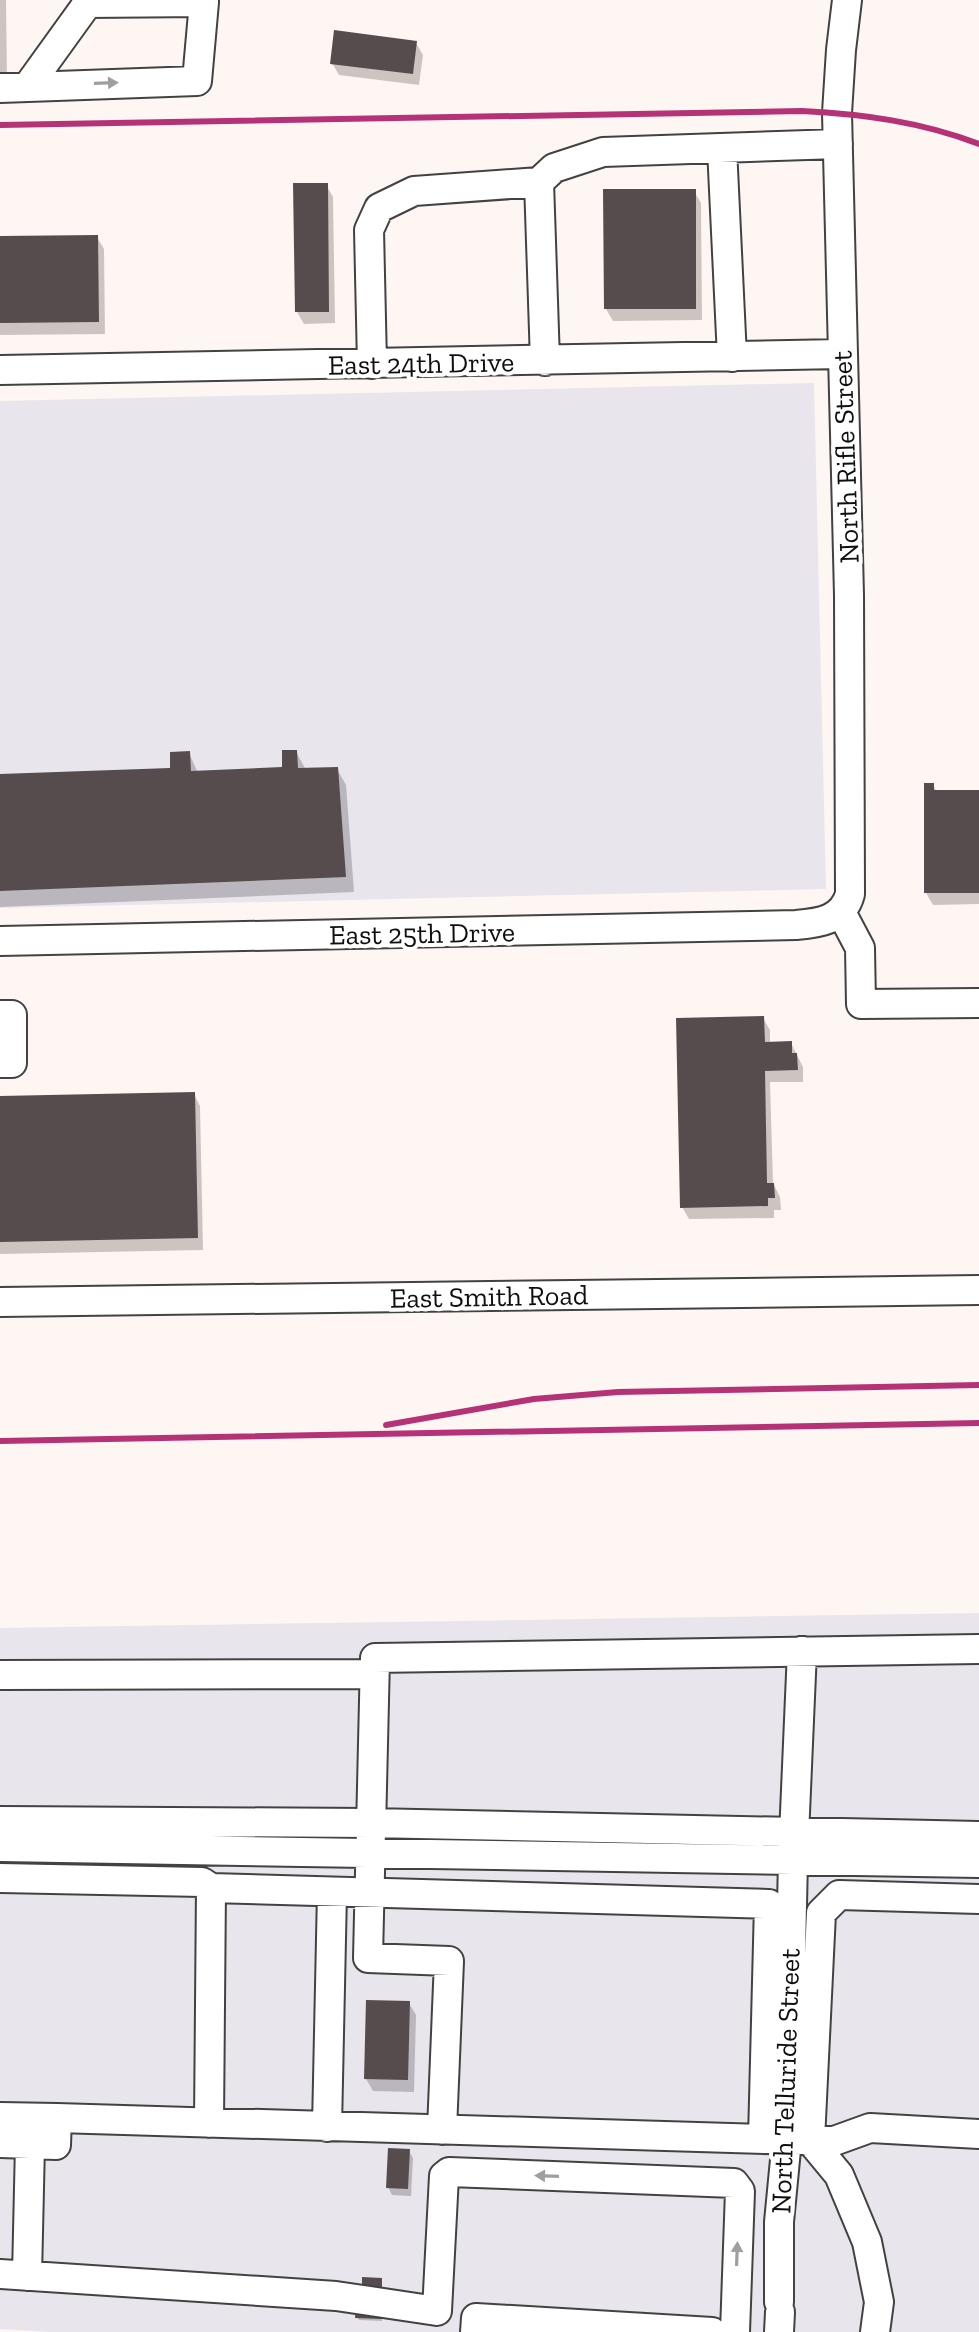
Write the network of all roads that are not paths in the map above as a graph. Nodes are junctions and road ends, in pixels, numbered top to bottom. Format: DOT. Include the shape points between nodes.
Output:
graph roads {
  1 [pos="847,0"];
  2 [pos="88,2"];
  3 [pos="14,87"];
  4 [pos="838,144"];
  5 [pos="722,148"];
  6 [pos="539,182"];
  7 [pos="841,354"];
  8 [pos="732,357"];
  9 [pos="545,361"];
  10 [pos="372,364"];
  11 [pos="0,370"];
  12 [pos="841,912"];
  13 [pos="0,941"];
  14 [pos="979,1003"];
  15 [pos="0,1015"];
  16 [pos="0,1063"];
  17 [pos="979,1290"];
  18 [pos="0,1302"];
  19 [pos="979,1649"];
  20 [pos="802,1651"];
  21 [pos="374,1674"];
  22 [pos="0,1675"];
  23 [pos="0,1821"];
  24 [pos="371,1823"];
  25 [pos="142,1835"];
  26 [pos="979,1836"];
  27 [pos="794,1846"];
  28 [pos="0,1847"];
  29 [pos="371,1852"];
  30 [pos="979,1863"];
  31 [pos="0,1878"];
  32 [pos="139,1880"];
  33 [pos="211,1888"];
  34 [pos="332,1892"];
  35 [pos="370,1893"];
  36 [pos="979,1899"];
  37 [pos="0,2117"];
  38 [pos="57,2118"];
  39 [pos="209,2123"];
  40 [pos="327,2127"];
  41 [pos="442,2130"];
  42 [pos="979,2134"];
  43 [pos="787,2139"];
  44 [pos="0,2143"];
  45 [pos="30,2144"];
  46 [pos="14,2275"];
  47 [pos="780,2315"];
  48 [pos="475,2332"];
  49 [pos="712,2332"];
  50 [pos="735,2332"];
  51 [pos="875,2332"];
  1 -- 4 [label="street, North Rifle Street"];
  2 -- 3 [label="street"];
  3 -- 2 [label="street, one-way" via="197,81 204,2"];
  4 -- 5 [label="street"];
  4 -- 7 [label="street, North Rifle Street"];
  5 -- 6 [label="street" via="603,152 554,168"];
  5 -- 8 [label="street"];
  6 -- 9 [label="street"];
  6 -- 10 [label="street" via="414,191 379,208 369,230"];
  7 -- 8 [label="street, East 24th Drive"];
  7 -- 12 [label="street, North Rifle Street" via="850,894"];
  8 -- 9 [label="street, East 24th Drive"];
  9 -- 10 [label="street, East 24th Drive"];
  10 -- 11 [label="street, East 24th Drive"];
  12 -- 13 [label="street, East 25th Drive" via="819,923 796,925"];
  12 -- 14 [label="street" via="860,948 861,1004"];
  15 -- 16 [label="street" via="12,1015 12,1063"];
  17 -- 18 [label="street, East Smith Road"];
  19 -- 20 [label="street"];
  20 -- 21 [label="street" via="375,1658"];
  20 -- 27 [label="street, North Telluride Street"];
  21 -- 22 [label="street"];
  21 -- 24 [label="street"];
  23 -- 25 [label="street"];
  24 -- 25 [label="street"];
  24 -- 27 [label="street"];
  24 -- 29 [label="street"];
  25 -- 28 [label="street"];
  25 -- 29 [label="street"];
  25 -- 32 [label="street"];
  26 -- 27 [label="street"];
  27 -- 29 [label="street"];
  27 -- 30 [label="street"];
  27 -- 43 [label="street, North Telluride Street"];
  29 -- 35 [label="street"];
  31 -- 32 [label="street"];
  32 -- 33 [label="street" via="202,1882"];
  33 -- 34 [label="street"];
  33 -- 39 [label="street"];
  34 -- 35 [label="street"];
  34 -- 40 [label="street"];
  35 -- 41 [label="street" via="368,1958 449,1961"];
  35 -- 43 [label="street" via="769,1904"];
  36 -- 43 [label="street" via="839,1895 821,1913"];
  37 -- 38 [label="street"];
  38 -- 39 [label="street"];
  38 -- 45 [label="street" via="56,2145"];
  39 -- 40 [label="street"];
  40 -- 41 [label="street"];
  41 -- 43 [label="street"];
  42 -- 43 [label="street" via="870,2128 834,2141"];
  43 -- 47 [label="street, North Telluride Street" via="779,2222"];
  43 -- 51 [label="street" via="839,2175 867,2242 879,2302"];
  44 -- 45 [label="street"];
  45 -- 46 [label="street"];
  50 -- 46 [label="street, one-way" via="740,2191 734,2183 449,2172 444,2176 437,2311 336,2296"];
  48 -- 49 [label="street" via="476,2318"];
}
